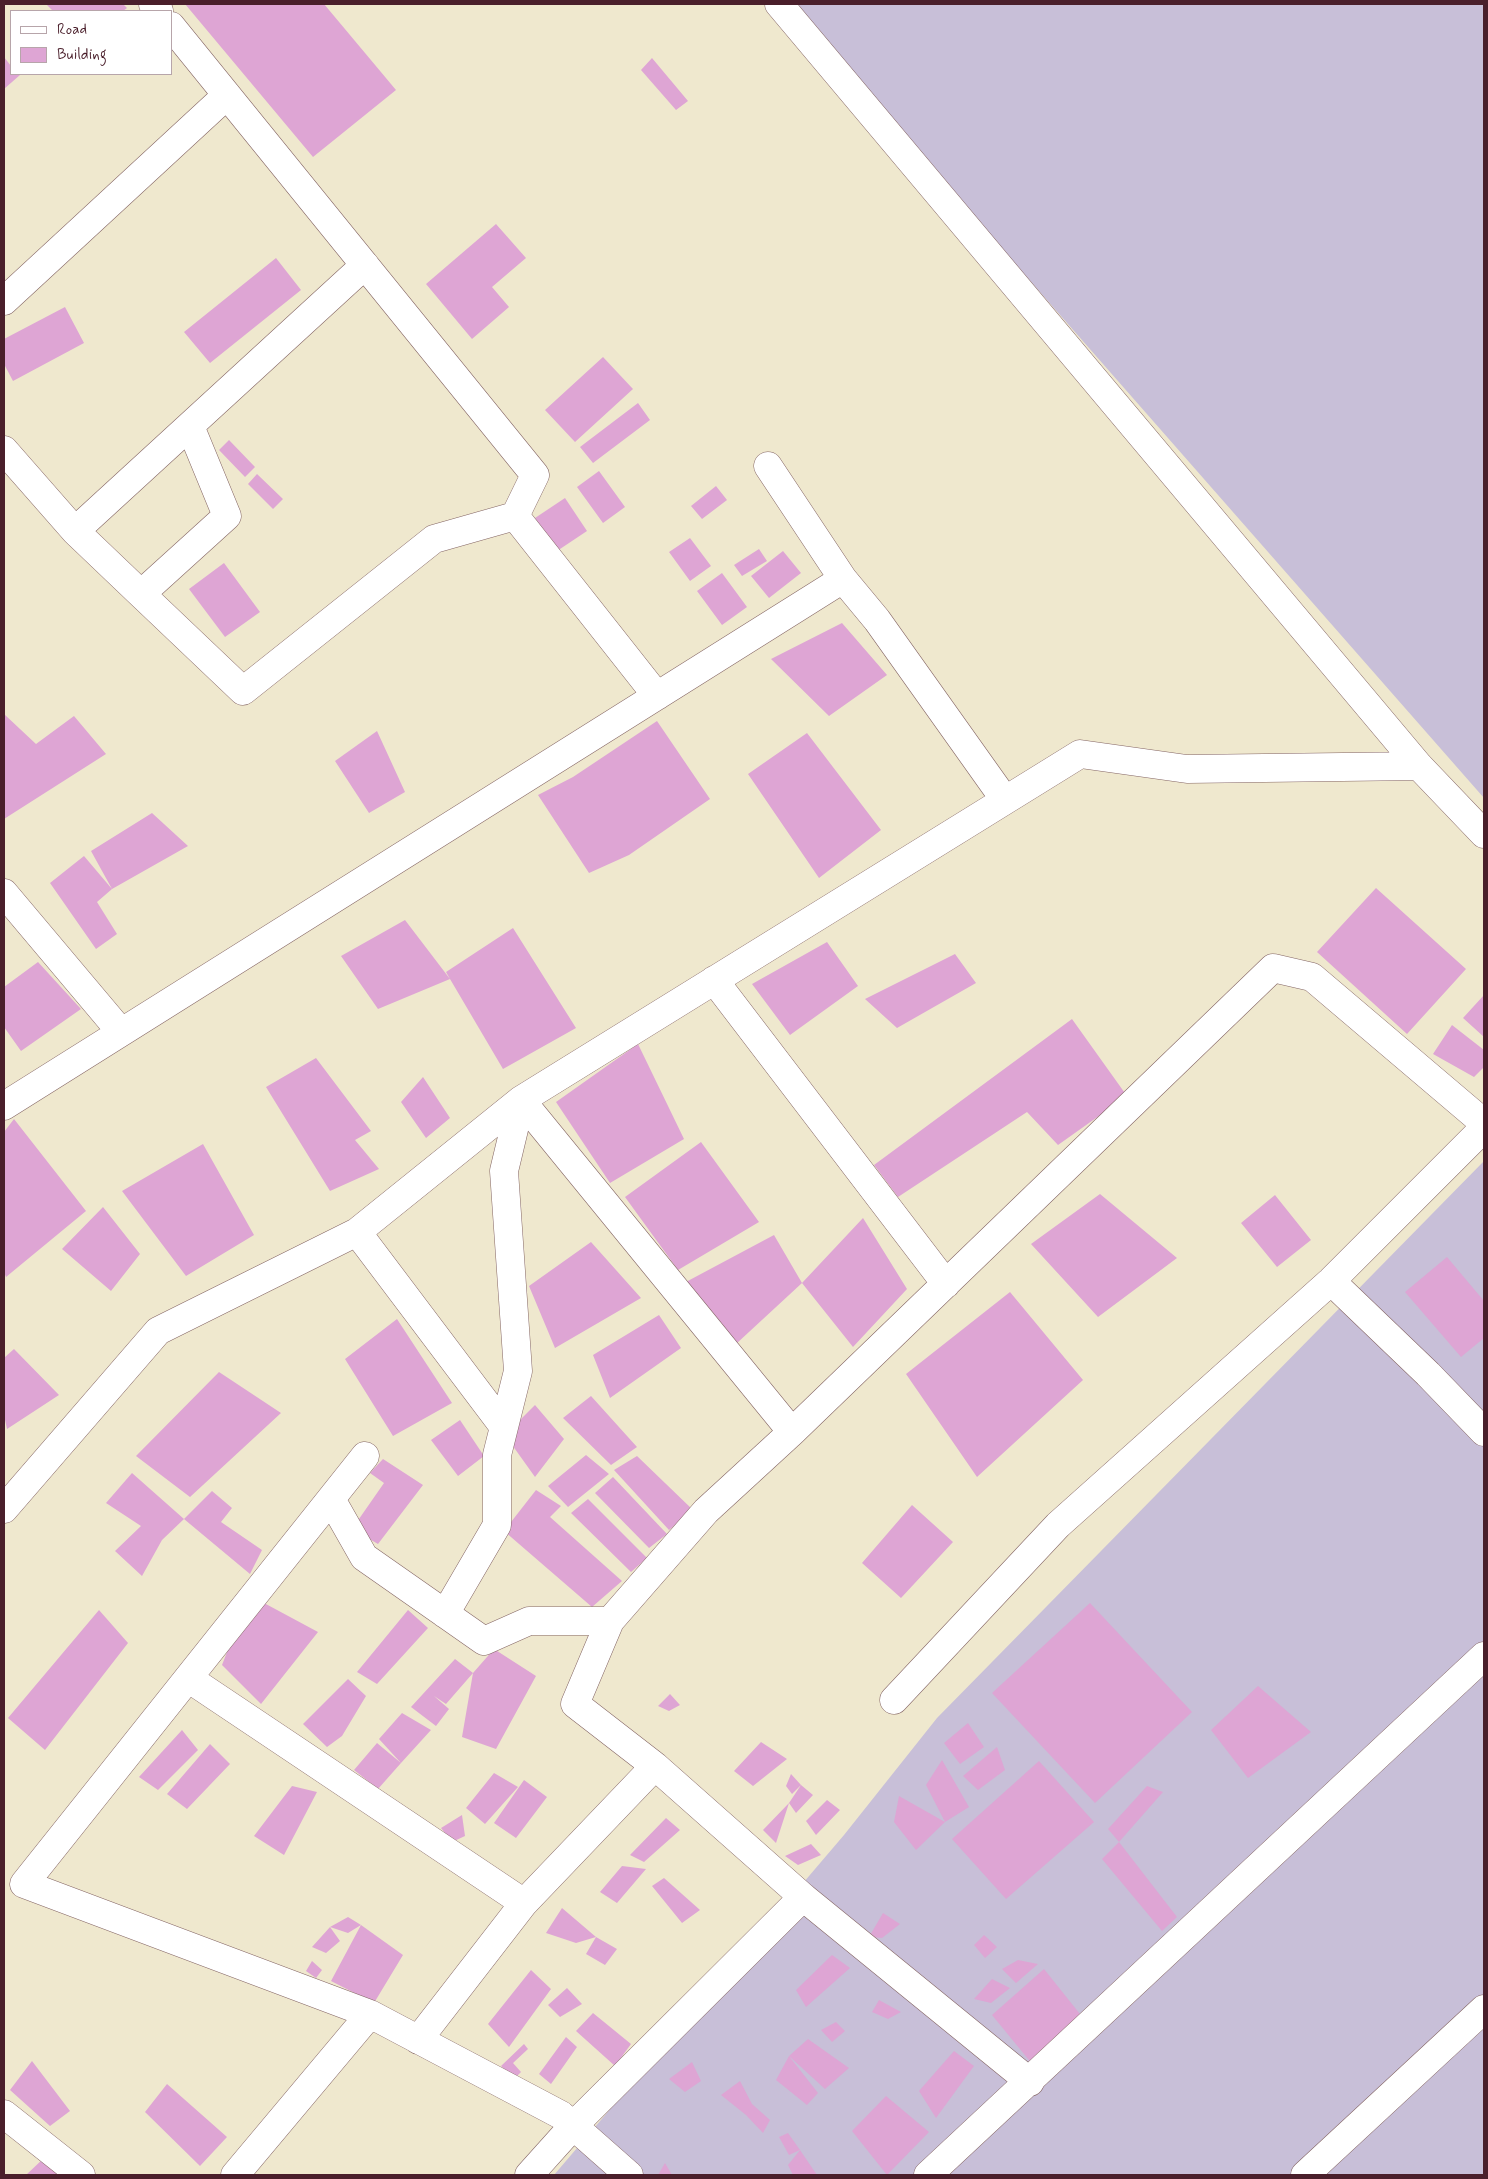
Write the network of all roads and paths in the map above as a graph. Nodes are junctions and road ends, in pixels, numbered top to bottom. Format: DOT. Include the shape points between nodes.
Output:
graph roads {
  1 [pos="780,4"];
  2 [pos="172,27"];
  3 [pos="227,95"];
  4 [pos="365,265"];
  5 [pos="4,301"];
  6 [pos="190,426"];
  7 [pos="4,450"];
  8 [pos="768,466"];
  9 [pos="515,516"];
  10 [pos="75,531"];
  11 [pos="843,579"];
  12 [pos="141,594"];
  13 [pos="657,696"];
  14 [pos="1419,766"];
  15 [pos="1006,800"];
  16 [pos="1484,834"];
  17 [pos="4,893"];
  18 [pos="714,980"];
  19 [pos="121,1032"];
  20 [pos="521,1100"];
  21 [pos="4,1106"];
  22 [pos="1484,1123"];
  23 [pos="1484,1128"];
  24 [pos="357,1232"];
  25 [pos="1331,1281"];
  26 [pos="946,1284"];
  27 [pos="504,1427"];
  28 [pos="792,1432"];
  29 [pos="1484,1432"];
  30 [pos="365,1456"];
  31 [pos="331,1499"];
  32 [pos="4,1510"];
  33 [pos="445,1614"];
  34 [pos="610,1621"];
  35 [pos="1484,1656"];
  36 [pos="188,1678"];
  37 [pos="894,1700"];
  38 [pos="655,1766"];
  39 [pos="14,1880"];
  40 [pos="804,1897"];
  41 [pos="524,1903"];
  42 [pos="1484,2009"];
  43 [pos="370,2014"];
  44 [pos="418,2040"];
  45 [pos="1030,2082"];
  46 [pos="4,2114"];
  47 [pos="573,2126"];
  48 [pos="81,2175"];
  49 [pos="235,2175"];
  50 [pos="529,2175"];
  51 [pos="629,2175"];
  52 [pos="928,2175"];
  53 [pos="1305,2175"];
  1 -- 14 [label="street"];
  2 -- 3 [label="street"];
  3 -- 4 [label="street"];
  3 -- 5 [label="street"];
  4 -- 6 [label="street"];
  4 -- 9 [label="street" via="535,475"];
  6 -- 10 [label="street"];
  6 -- 12 [label="street" via="227,516"];
  7 -- 10 [label="street"];
  8 -- 11 [label="street"];
  9 -- 12 [label="street" via="434,539 243,691"];
  9 -- 13 [label="street"];
  10 -- 12 [label="street"];
  11 -- 13 [label="street"];
  11 -- 15 [label="street" via="877,620"];
  13 -- 19 [label="street"];
  14 -- 15 [label="street" via="1186,769 1080,754"];
  14 -- 16 [label="street"];
  15 -- 18 [label="street"];
  17 -- 19 [label="street"];
  18 -- 20 [label="street"];
  18 -- 26 [label="street"];
  19 -- 21 [label="street"];
  20 -- 24 [label="street"];
  20 -- 27 [label="street" via="504,1171 518,1371"];
  20 -- 28 [label="street"];
  22 -- 26 [label="street" via="1312,977 1273,968"];
  23 -- 25 [label="street"];
  24 -- 27 [label="street"];
  24 -- 32 [label="street" via="158,1331"];
  25 -- 29 [label="street"];
  25 -- 37 [label="street" via="1058,1524"];
  26 -- 28 [label="street"];
  27 -- 33 [label="street" via="497,1455 497,1525"];
  28 -- 34 [label="street" via="706,1512"];
  30 -- 31 [label="street"];
  31 -- 33 [label="street" via="364,1557"];
  31 -- 36 [label="street"];
  33 -- 34 [label="street" via="484,1641 529,1621"];
  34 -- 38 [label="street" via="575,1704"];
  35 -- 45 [label="street"];
  36 -- 39 [label="street"];
  36 -- 41 [label="street"];
  38 -- 40 [label="street"];
  38 -- 41 [label="street"];
  39 -- 43 [label="street"];
  40 -- 45 [label="street"];
  40 -- 47 [label="street"];
  41 -- 44 [label="street"];
  42 -- 53 [label="street"];
  43 -- 44 [label="street"];
  43 -- 49 [label="street"];
  44 -- 47 [label="street" via="561,2115"];
  45 -- 52 [label="street"];
  46 -- 48 [label="street"];
  47 -- 50 [label="street"];
  47 -- 51 [label="street"];
}
